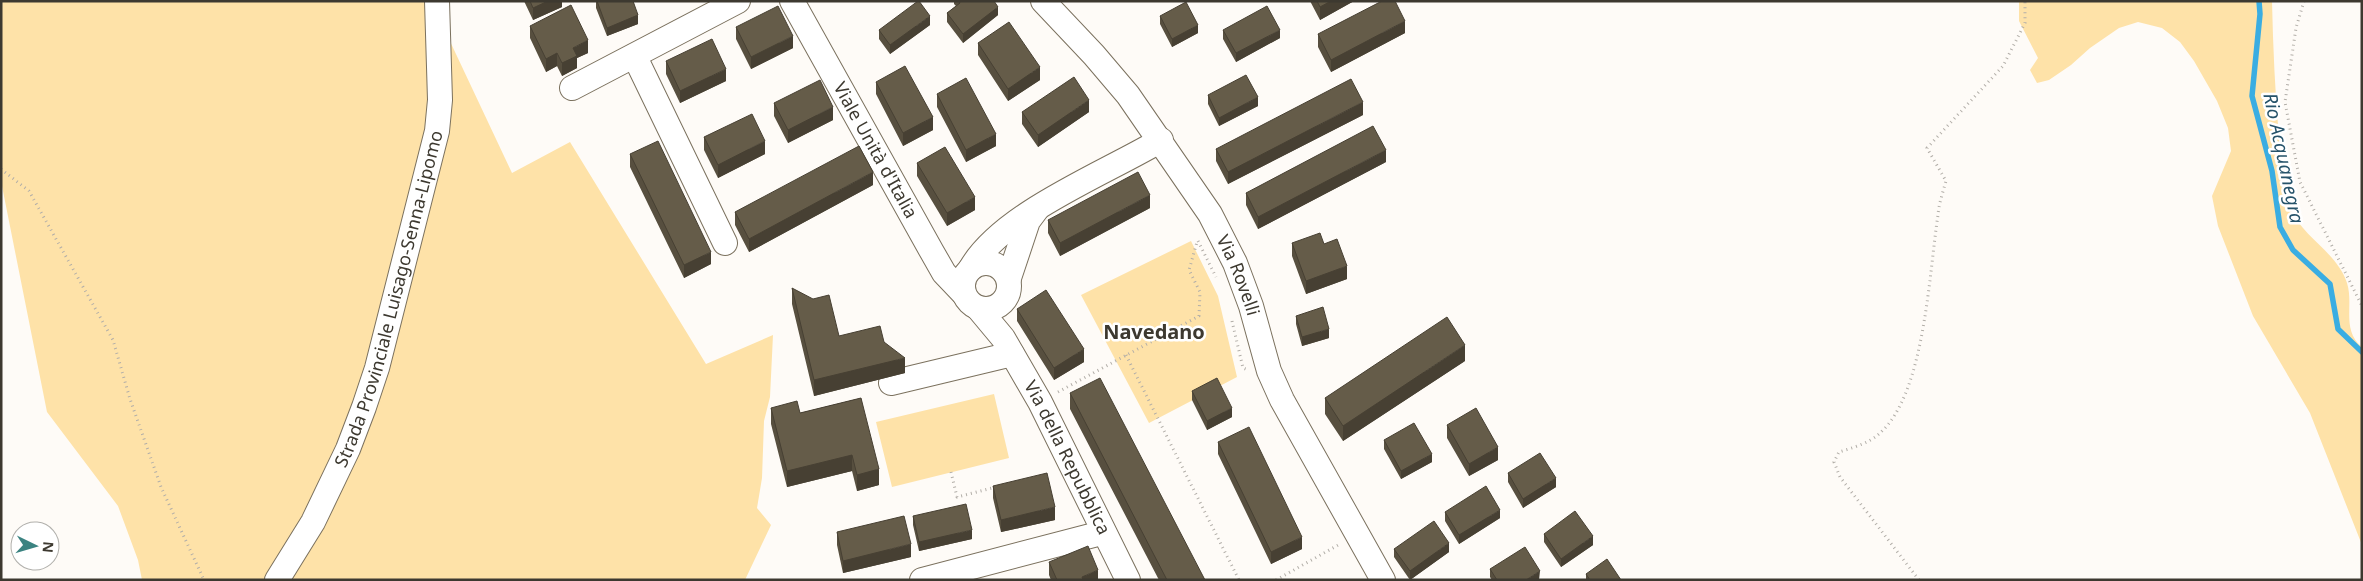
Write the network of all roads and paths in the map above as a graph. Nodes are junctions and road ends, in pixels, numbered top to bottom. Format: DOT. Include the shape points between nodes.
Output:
graph roads {
  1 [pos="437,1"];
  2 [pos="738,1"];
  3 [pos="792,1"];
  4 [pos="1043,1"];
  5 [pos="2025,1"];
  6 [pos="2304,1"];
  7 [pos="636,57"];
  8 [pos="572,88"];
  9 [pos="1161,140"];
  10 [pos="1,169"];
  11 [pos="1038,208"];
  12 [pos="1204,238"];
  13 [pos="726,244"];
  14 [pos="971,268"];
  15 [pos="1009,278"];
  16 [pos="971,301"];
  17 [pos="1004,302"];
  18 [pos="2362,306"];
  19 [pos="1008,346"];
  20 [pos="1126,355"];
  21 [pos="891,384"];
  22 [pos="1040,402"];
  23 [pos="951,472"];
  24 [pos="1005,485"];
  25 [pos="1102,530"];
  26 [pos="1341,543"];
  27 [pos="204,580"];
  28 [pos="277,580"];
  29 [pos="922,580"];
  30 [pos="1128,580"];
  31 [pos="1239,580"];
  32 [pos="1276,580"];
  33 [pos="1383,580"];
  34 [pos="1919,580"];
  1 -- 28 [label="street, Strada Provinciale Luisago-Senna-Lipomo" via="440,100 437,131 376,368 348,449 313,522"];
  2 -- 7 [label="street"];
  3 -- 16 [label="street, Viale Unità d'Italia" via="944,273"];
  4 -- 9 [label="street, Via Rovelli" via="1100,62"];
  5 -- 34 [label="path" via="2025,23 2003,66 1927,148 1946,181 1938,213 1918,356 1897,413 1880,434 1839,452 1834,462 1840,477"];
  6 -- 18 [label="path" via="2296,28 2285,102 2300,182"];
  7 -- 8 [label="street"];
  7 -- 13 [label="street"];
  9 -- 11 [label="street"];
  9 -- 33 [label="street, Via Rovelli" via="1210,214 1235,263 1269,370 1282,400"];
  10 -- 27 [label="path" via="29,191 113,340 160,487"];
  11 -- 14 [label="street" via="1014,222"];
  11 -- 15 [label="street" via="1028,221"];
  12 -- 20 [label="path" via="1198,241 1189,270 1200,292 1200,316"];
  14 -- 15 [label="street" via="988,262 997,265"];
  14 -- 16 [label="street" via="963,285"];
  15 -- 17 [label="street" via="1010,287"];
  16 -- 17 [label="street" via="987,310"];
  16 -- 19 [label="street, Viale Unità d'Italia"];
  17 -- 19 [label="street" via="1000,324"];
  19 -- 21 [label="street"];
  19 -- 22 [label="street, Via della Repubblica"];
  20 -- 22 [label="path"];
  20 -- 31 [label="path"];
  22 -- 25 [label="street, Via della Repubblica"];
  23 -- 24 [label="path" via="957,497"];
  25 -- 29 [label="street" via="1094,535"];
  25 -- 30 [label="street, Via della Repubblica"];
  26 -- 32 [label="path"];
}
